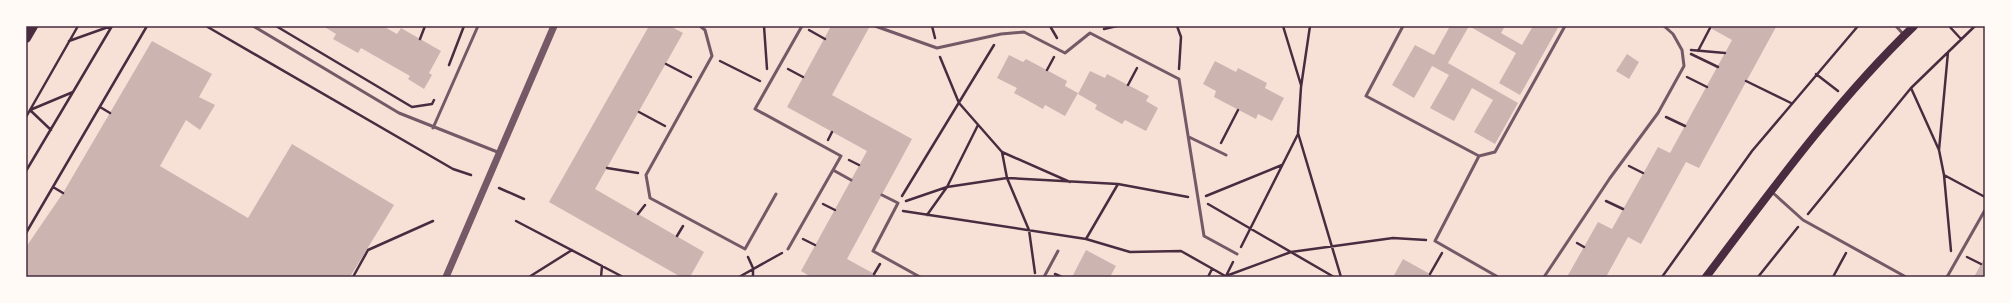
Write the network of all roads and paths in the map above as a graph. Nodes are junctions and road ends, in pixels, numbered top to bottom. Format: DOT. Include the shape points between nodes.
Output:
graph roads {
  1 [pos="33,26"];
  2 [pos="78,26"];
  3 [pos="111,26"];
  4 [pos="147,26"];
  5 [pos="206,26"];
  6 [pos="253,26"];
  7 [pos="276,26"];
  8 [pos="425,26"];
  9 [pos="464,26"];
  10 [pos="478,26"];
  11 [pos="554,26"];
  12 [pos="700,26"];
  13 [pos="764,26"];
  14 [pos="802,26"];
  15 [pos="875,26"];
  16 [pos="1177,26"];
  17 [pos="1283,26"];
  18 [pos="1310,26"];
  19 [pos="1403,26"];
  20 [pos="1565,26"];
  21 [pos="1664,26"];
  22 [pos="1858,26"];
  23 [pos="1896,26"];
  24 [pos="1914,26"];
  25 [pos="1948,26"];
  26 [pos="1975,26"];
  27 [pos="1710,28"];
  28 [pos="1001,34"];
  29 [pos="1905,35"];
  30 [pos="26,38"];
  31 [pos="420,39"];
  32 [pos="825,39"];
  33 [pos="1961,39"];
  34 [pos="69,41"];
  35 [pos="937,48"];
  36 [pos="1058,49"];
  37 [pos="1682,50"];
  38 [pos="1698,51"];
  39 [pos="1948,52"];
  40 [pos="1725,53"];
  41 [pos="712,56"];
  42 [pos="1141,60"];
  43 [pos="666,64"];
  44 [pos="779,65"];
  45 [pos="1718,67"];
  46 [pos="1047,70"];
  47 [pos="447,71"];
  48 [pos="1680,73"];
  49 [pos="1816,74"];
  50 [pos="804,77"];
  51 [pos="1179,79"];
  52 [pos="699,81"];
  53 [pos="1746,81"];
  54 [pos="766,84"];
  55 [pos="1128,85"];
  56 [pos="1301,87"];
  57 [pos="1707,87"];
  58 [pos="1912,88"];
  59 [pos="73,92"];
  60 [pos="435,97"];
  61 [pos="1846,99"];
  62 [pos="959,103"];
  63 [pos="1791,103"];
  64 [pos="100,107"];
  65 [pos="30,110"];
  66 [pos="1238,110"];
  67 [pos="639,112"];
  68 [pos="110,113"];
  69 [pos="1658,113"];
  70 [pos="26,117"];
  71 [pos="978,125"];
  72 [pos="1685,126"];
  73 [pos="433,128"];
  74 [pos="51,130"];
  75 [pos="672,130"];
  76 [pos="1298,133"];
  77 [pos="1189,137"];
  78 [pos="1940,150"];
  79 [pos="1217,151"];
  80 [pos="1002,152"];
  81 [pos="501,154"];
  82 [pos="1226,155"];
  83 [pos="1479,156"];
  84 [pos="1621,162"];
  85 [pos="1282,165"];
  86 [pos="607,168"];
  87 [pos="833,170"];
  88 [pos="26,171"];
  89 [pos="1643,173"];
  90 [pos="471,175"];
  91 [pos="646,175"];
  92 [pos="1944,175"];
  93 [pos="1007,178"];
  94 [pos="851,180"];
  95 [pos="1072,183"];
  96 [pos="1118,184"];
  97 [pos="53,187"];
  98 [pos="947,187"];
  99 [pos="499,188"];
  100 [pos="1771,191"];
  101 [pos="63,193"];
  102 [pos="776,194"];
  103 [pos="882,195"];
  104 [pos="1597,196"];
  105 [pos="1985,197"];
  106 [pos="524,199"];
  107 [pos="1199,199"];
  108 [pos="898,203"];
  109 [pos="1624,209"];
  110 [pos="894,210"];
  111 [pos="1985,210"];
  112 [pos="927,214"];
  113 [pos="1803,220"];
  114 [pos="433,221"];
  115 [pos="516,221"];
  116 [pos="1250,228"];
  117 [pos="1029,230"];
  118 [pos="26,233"];
  119 [pos="796,235"];
  120 [pos="1086,239"];
  121 [pos="1435,241"];
  122 [pos="815,246"];
  123 [pos="1850,246"];
  124 [pos="1331,247"];
  125 [pos="1445,247"];
  126 [pos="745,249"];
  127 [pos="788,249"];
  128 [pos="572,250"];
  129 [pos="1058,251"];
  130 [pos="1290,252"];
  131 [pos="1960,253"];
  132 [pos="1237,254"];
  133 [pos="1981,264"];
  134 [pos="602,266"];
  135 [pos="1953,267"];
  136 [pos="753,268"];
  137 [pos="1212,268"];
  138 [pos="1430,274"];
  139 [pos="1226,276"];
  140 [pos="353,277"];
  141 [pos="446,277"];
  142 [pos="529,277"];
  143 [pos="601,277"];
  144 [pos="623,277"];
  145 [pos="739,277"];
  146 [pos="753,277"];
  147 [pos="920,277"];
  148 [pos="1036,277"];
  149 [pos="1044,277"];
  150 [pos="1208,277"];
  151 [pos="1334,277"];
  152 [pos="1341,277"];
  153 [pos="1498,277"];
  154 [pos="1544,277"];
  155 [pos="1662,277"];
  156 [pos="1706,277"];
  157 [pos="1758,277"];
  158 [pos="1833,277"];
  159 [pos="1906,277"];
  160 [pos="1947,277"];
  1 -- 30 [label="main road"];
  2 -- 34 [label="path"];
  3 -- 34 [label="path"];
  3 -- 59 [label="path"];
  4 -- 64 [label="path"];
  5 -- 90 [label="path" via="453,169"];
  6 -- 73 [label="lane" via="399,113"];
  7 -- 60 [label="path" via="412,106 432,104"];
  8 -- 31 [label="path"];
  9 -- 47 [label="path"];
  10 -- 73 [label="lane"];
  11 -- 81 [label="street"];
  12 -- 41 [label="lane" via="705,30"];
  13 -- 54 [label="path"];
  14 -- 32 [label="path"];
  14 -- 44 [label="lane"];
  15 -- 35 [label="lane"];
  16 -- 51 [label="path" via="1181,37"];
  17 -- 56 [label="path"];
  18 -- 56 [label="path"];
  19 -- 83 [label="lane" via="1366,96"];
  20 -- 83 [label="lane" via="1494,152"];
  21 -- 37 [label="lane" via="1673,34"];
  22 -- 49 [label="path"];
  23 -- 29 [label="lane"];
  24 -- 29 [label="main road"];
  25 -- 33 [label="path"];
  26 -- 33 [label="path"];
  27 -- 38 [label="path"];
  28 -- 35 [label="lane"];
  28 -- 36 [label="lane" via="1024,32"];
  28 -- 62 [label="path"];
  29 -- 61 [label="main road"];
  33 -- 39 [label="path"];
  34 -- 65 [label="path"];
  35 -- 62 [label="path"];
  36 -- 42 [label="lane" via="1065,53 1090,33"];
  36 -- 46 [label="path"];
  37 -- 38 [label="path"];
  37 -- 45 [label="path"];
  37 -- 48 [label="lane" via="1684,66"];
  38 -- 40 [label="path"];
  39 -- 58 [label="path"];
  39 -- 78 [label="path"];
  41 -- 52 [label="lane"];
  41 -- 54 [label="path"];
  42 -- 51 [label="lane"];
  42 -- 55 [label="path"];
  43 -- 52 [label="path"];
  44 -- 50 [label="path"];
  44 -- 54 [label="lane"];
  48 -- 57 [label="path"];
  48 -- 69 [label="lane"];
  49 -- 61 [label="path"];
  49 -- 63 [label="path"];
  51 -- 77 [label="lane"];
  52 -- 75 [label="lane"];
  53 -- 63 [label="path"];
  54 -- 87 [label="lane" via="755,109 841,156"];
  56 -- 76 [label="path"];
  58 -- 78 [label="path"];
  58 -- 113 [label="path"];
  59 -- 65 [label="path"];
  59 -- 74 [label="path"];
  61 -- 100 [label="main road"];
  62 -- 71 [label="path"];
  62 -- 108 [label="path"];
  63 -- 155 [label="path" via="1752,151"];
  64 -- 68 [label="path"];
  64 -- 97 [label="path"];
  65 -- 70 [label="path"];
  65 -- 74 [label="path"];
  66 -- 79 [label="path"];
  67 -- 75 [label="path"];
  69 -- 72 [label="path"];
  69 -- 84 [label="lane"];
  71 -- 80 [label="path"];
  71 -- 98 [label="path"];
  73 -- 81 [label="lane"];
  74 -- 88 [label="path"];
  75 -- 91 [label="lane"];
  76 -- 85 [label="path"];
  76 -- 124 [label="path"];
  77 -- 79 [label="lane"];
  77 -- 107 [label="lane"];
  78 -- 92 [label="path"];
  79 -- 82 [label="lane"];
  80 -- 93 [label="path"];
  80 -- 95 [label="path"];
  81 -- 141 [label="street"];
  83 -- 121 [label="lane"];
  84 -- 89 [label="path"];
  84 -- 104 [label="lane"];
  85 -- 107 [label="path"];
  85 -- 116 [label="path"];
  86 -- 91 [label="path"];
  87 -- 94 [label="lane"];
  87 -- 119 [label="lane"];
  91 -- 126 [label="lane" via="650,198"];
  92 -- 105 [label="path"];
  92 -- 135 [label="path"];
  93 -- 95 [label="path"];
  93 -- 98 [label="path"];
  93 -- 117 [label="path"];
  95 -- 96 [label="path"];
  96 -- 107 [label="path"];
  96 -- 120 [label="path"];
  97 -- 101 [label="path"];
  97 -- 118 [label="path"];
  98 -- 108 [label="path"];
  98 -- 112 [label="path"];
  99 -- 106 [label="path"];
  100 -- 113 [label="lane"];
  100 -- 156 [label="main road"];
  102 -- 126 [label="lane"];
  103 -- 108 [label="lane"];
  104 -- 109 [label="path"];
  104 -- 154 [label="lane"];
  107 -- 116 [label="path"];
  107 -- 132 [label="lane" via="1204,236"];
  108 -- 110 [label="lane"];
  110 -- 112 [label="path"];
  110 -- 147 [label="lane" via="873,251"];
  111 -- 131 [label="lane"];
  112 -- 117 [label="path"];
  113 -- 123 [label="lane"];
  113 -- 157 [label="path"];
  114 -- 140 [label="path" via="368,250"];
  115 -- 128 [label="path"];
  116 -- 130 [label="path"];
  116 -- 132 [label="path"];
  117 -- 120 [label="path"];
  117 -- 148 [label="path"];
  119 -- 122 [label="path"];
  119 -- 127 [label="lane"];
  120 -- 137 [label="path" via="1130,252 1181,251"];
  121 -- 124 [label="path" via="1393,238"];
  121 -- 125 [label="lane"];
  123 -- 158 [label="path"];
  123 -- 159 [label="lane"];
  124 -- 130 [label="path"];
  124 -- 152 [label="path"];
  125 -- 138 [label="path"];
  125 -- 153 [label="lane"];
  126 -- 136 [label="path"];
  127 -- 136 [label="path"];
  128 -- 134 [label="path"];
  128 -- 142 [label="path"];
  129 -- 149 [label="lane"];
  130 -- 139 [label="path"];
  130 -- 151 [label="path"];
  131 -- 133 [label="path"];
  131 -- 135 [label="lane"];
  132 -- 139 [label="path"];
  134 -- 143 [label="path"];
  134 -- 144 [label="path"];
  135 -- 160 [label="lane"];
  136 -- 145 [label="path"];
  136 -- 146 [label="path"];
  137 -- 139 [label="path"];
  137 -- 150 [label="path"];
}
